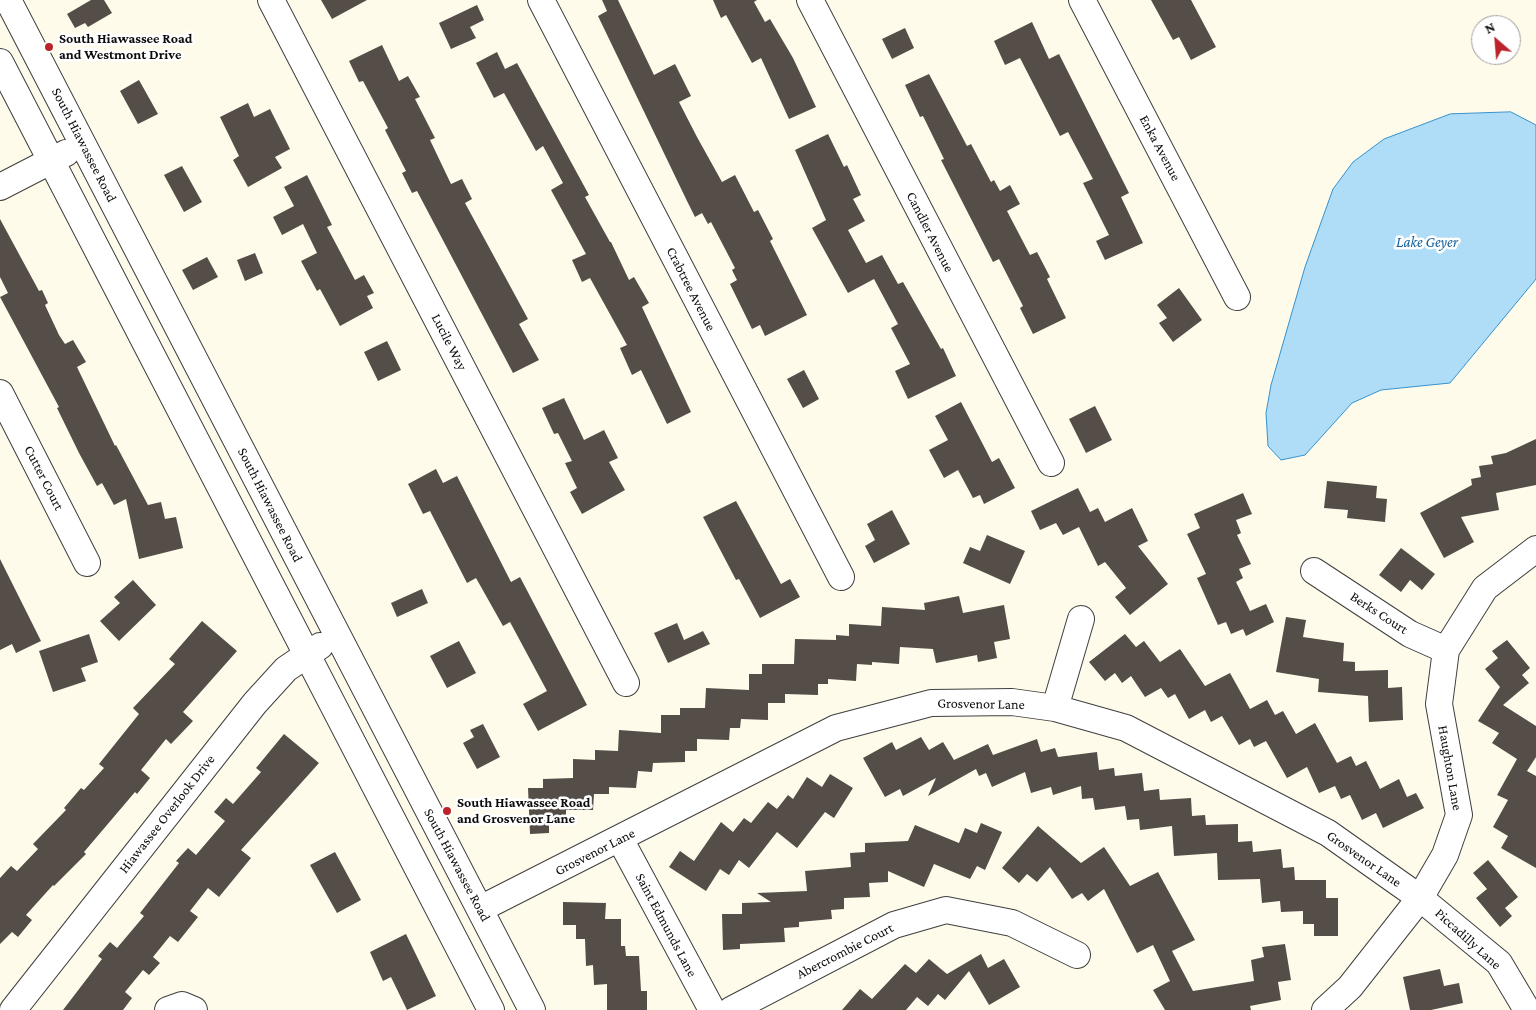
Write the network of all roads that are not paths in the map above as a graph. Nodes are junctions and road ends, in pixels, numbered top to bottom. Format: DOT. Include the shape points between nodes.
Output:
graph roads {
  1 [pos="8,0"];
  2 [pos="271,0"];
  3 [pos="541,0"];
  4 [pos="810,0"];
  5 [pos="1082,0"];
  6 [pos="0,62"];
  7 [pos="84,145"];
  8 [pos="51,161"];
  9 [pos="0,187"];
  10 [pos="1237,297"];
  11 [pos="0,393"];
  12 [pos="1051,463"];
  13 [pos="1536,549"];
  14 [pos="87,563"];
  15 [pos="1314,571"];
  16 [pos="841,577"];
  17 [pos="1081,619"];
  18 [pos="338,636"];
  19 [pos="1446,650"];
  20 [pos="306,654"];
  21 [pos="626,683"];
  22 [pos="1055,708"];
  23 [pos="620,839"];
  24 [pos="1420,898"];
  25 [pos="480,909"];
  26 [pos="1077,955"];
  27 [pos="13,1010"];
  28 [pos="491,1010"];
  29 [pos="532,1010"];
  30 [pos="712,1010"];
  31 [pos="731,1010"];
  32 [pos="1325,1010"];
  33 [pos="1526,1010"];
  1 -- 7 [label="street, South Hiawassee Road"];
  2 -- 21 [label="street, Lucile Way"];
  3 -- 16 [label="street, Crabtree Avenue"];
  4 -- 12 [label="street, Candler Avenue"];
  5 -- 10 [label="street, Enka Avenue"];
  6 -- 8 [label="street"];
  7 -- 8 [label="street"];
  7 -- 18 [label="street, South Hiawassee Road"];
  8 -- 9 [label="street"];
  8 -- 20 [label="street"];
  11 -- 14 [label="street, Cutter Court"];
  13 -- 19 [label="street, Haughton Lane" via="1485,588"];
  15 -- 19 [label="street, Berks Court" via="1410,634"];
  17 -- 22 [label="street"];
  18 -- 20 [label="street, Hiawassee Overlook Drive"];
  18 -- 25 [label="street, South Hiawassee Road"];
  19 -- 24 [label="street, Haughton Lane" via="1439,704 1459,815 1445,855"];
  20 -- 27 [label="street, Hiawassee Overlook Drive" via="286,669 256,703"];
  20 -- 28 [label="street"];
  22 -- 23 [label="street, Grosvenor Lane" via="1012,702 930,703 836,728"];
  22 -- 24 [label="street, Grosvenor Lane" via="1126,728 1209,769 1328,833"];
  23 -- 25 [label="street, Grosvenor Lane"];
  23 -- 30 [label="street, Saint Edmunds Lane"];
  24 -- 32 [label="street, Haughton Lane" via="1350,987"];
  24 -- 33 [label="street, Piccadilly Lane" via="1499,963"];
  25 -- 29 [label="street, South Hiawassee Road"];
  26 -- 31 [label="street, Abercrombie Court" via="1012,923 946,910 894,926"];
}
